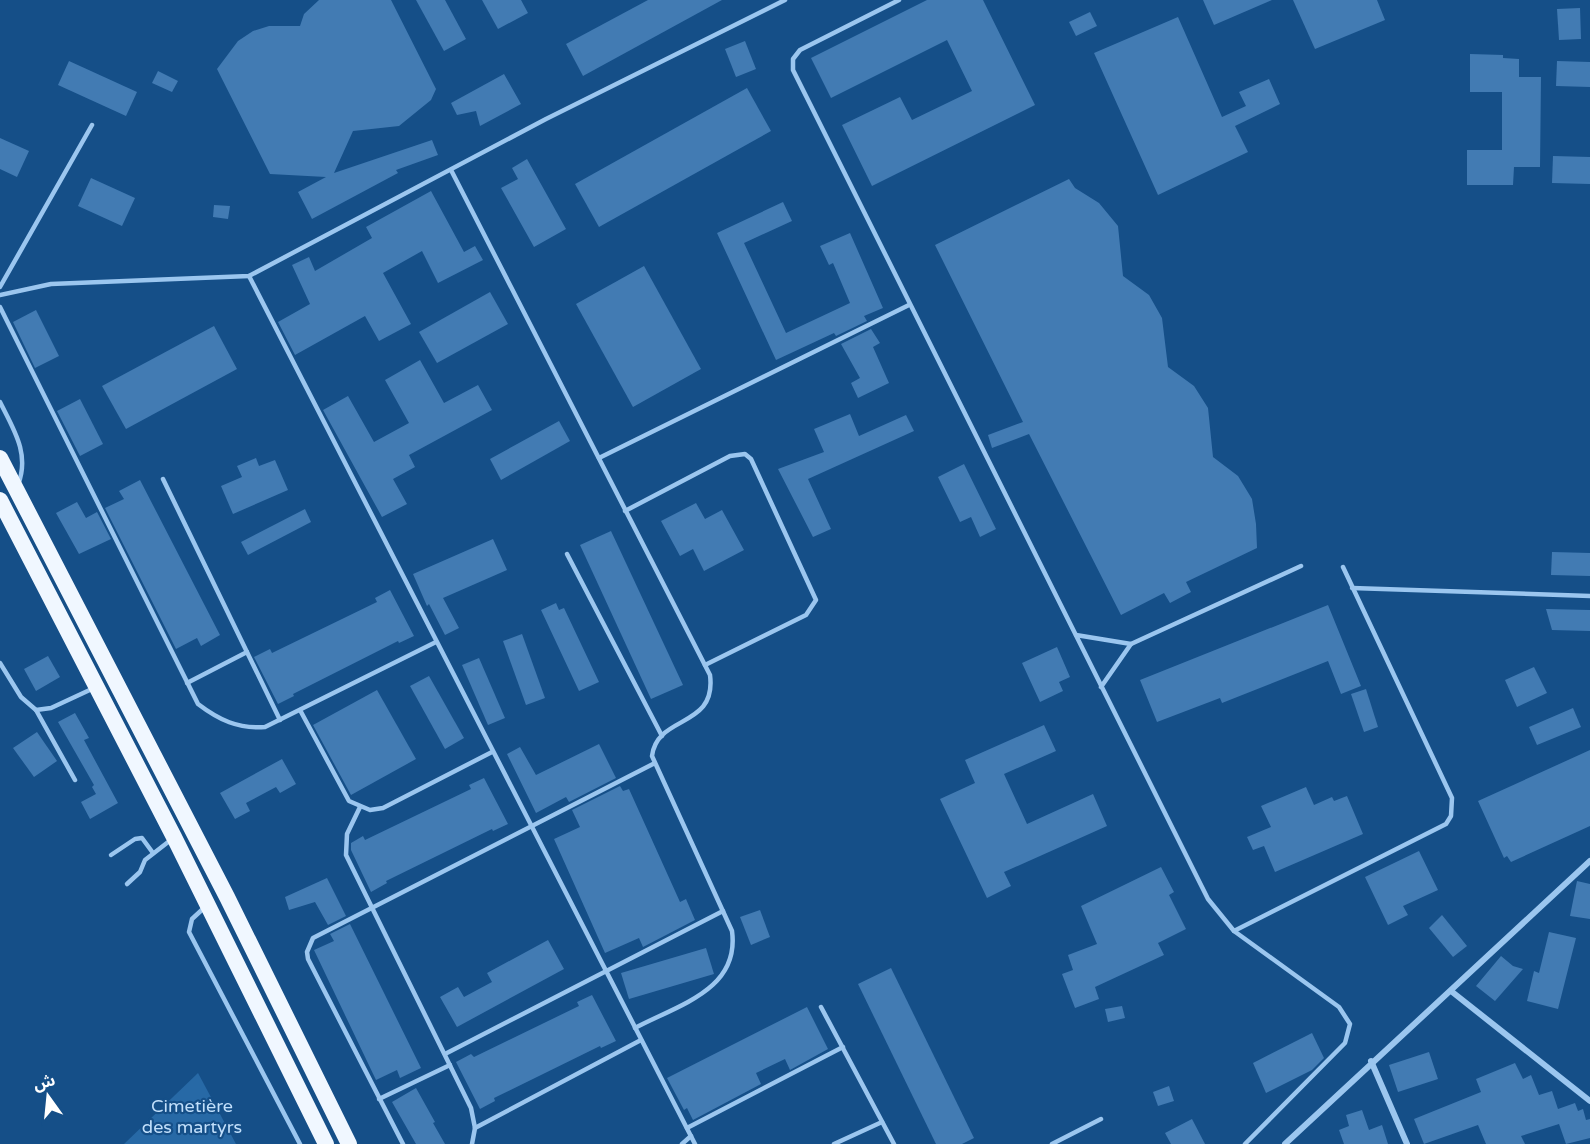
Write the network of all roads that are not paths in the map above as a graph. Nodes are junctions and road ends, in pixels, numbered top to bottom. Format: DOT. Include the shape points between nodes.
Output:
graph roads {
  1 [pos="785,0"];
  2 [pos="899,0"];
  3 [pos="92,125"];
  4 [pos="451,170"];
  5 [pos="249,276"];
  6 [pos="0,287"];
  7 [pos="0,295"];
  8 [pos="909,305"];
  9 [pos="0,307"];
  10 [pos="0,402"];
  11 [pos="0,458"];
  12 [pos="599,458"];
  13 [pos="163,478"];
  14 [pos="16,490"];
  15 [pos="0,500"];
  16 [pos="626,511"];
  17 [pos="567,554"];
  18 [pos="1301,566"];
  19 [pos="1343,567"];
  20 [pos="1352,588"];
  21 [pos="1590,596"];
  22 [pos="1076,635"];
  23 [pos="436,642"];
  24 [pos="1131,644"];
  25 [pos="247,652"];
  26 [pos="0,663"];
  27 [pos="705,665"];
  28 [pos="187,683"];
  29 [pos="96,687"];
  30 [pos="1101,687"];
  31 [pos="36,710"];
  32 [pos="300,710"];
  33 [pos="280,720"];
  34 [pos="662,736"];
  35 [pos="492,752"];
  36 [pos="653,764"];
  37 [pos="75,780"];
  38 [pos="360,807"];
  39 [pos="531,828"];
  40 [pos="174,837"];
  41 [pos="153,854"];
  42 [pos="111,855"];
  43 [pos="1590,861"];
  44 [pos="127,884"];
  45 [pos="207,905"];
  46 [pos="372,909"];
  47 [pos="723,911"];
  48 [pos="1234,931"];
  49 [pos="606,972"];
  50 [pos="1451,991"];
  51 [pos="822,1007"];
  52 [pos="635,1028"];
  53 [pos="641,1040"];
  54 [pos="843,1047"];
  55 [pos="445,1054"];
  56 [pos="1371,1061"];
  57 [pos="450,1065"];
  58 [pos="378,1099"];
  59 [pos="1590,1101"];
  60 [pos="1101,1119"];
  61 [pos="882,1122"];
  62 [pos="475,1128"];
  63 [pos="687,1128"];
  64 [pos="691,1136"];
  65 [pos="300,1144"];
  66 [pos="326,1144"];
  67 [pos="349,1144"];
  68 [pos="403,1144"];
  69 [pos="472,1144"];
  70 [pos="682,1144"];
  71 [pos="695,1144"];
  72 [pos="834,1144"];
  73 [pos="894,1144"];
  74 [pos="1052,1144"];
  75 [pos="1245,1144"];
  76 [pos="1285,1144"];
  77 [pos="1407,1144"];
  1 -- 4 [label="lane"];
  2 -- 8 [label="lane" via="800,50 792,64"];
  3 -- 6 [label="lane"];
  4 -- 5 [label="lane"];
  4 -- 12 [label="lane"];
  5 -- 7 [label="lane" via="51,284"];
  5 -- 23 [label="lane"];
  8 -- 12 [label="lane"];
  8 -- 22 [label="lane"];
  9 -- 28 [label="lane"];
  10 -- 14 [label="lane" via="21,442 24,469"];
  11 -- 14 [label="highway"];
  12 -- 16 [label="lane"];
  13 -- 25 [label="lane"];
  14 -- 67 [label="highway" via="213,868"];
  15 -- 29 [label="highway"];
  16 -- 27 [label="lane"];
  16 -- 27 [label="lane" via="730,456 745,454 751,459 816,600 806,615"];
  17 -- 34 [label="lane"];
  18 -- 24 [label="lane"];
  19 -- 20 [label="lane"];
  20 -- 21 [label="lane"];
  20 -- 48 [label="lane" via="1452,798 1451,816 1446,824"];
  22 -- 24 [label="lane"];
  22 -- 30 [label="lane"];
  23 -- 32 [label="lane"];
  23 -- 35 [label="lane"];
  24 -- 30 [label="lane"];
  25 -- 28 [label="lane"];
  25 -- 33 [label="lane"];
  26 -- 31 [label="lane" via="21,697"];
  27 -- 34 [label="lane" via="712,689 709,701 701,711"];
  28 -- 33 [label="lane" via="198,704 233,725 265,727"];
  29 -- 31 [label="lane" via="51,708"];
  29 -- 40 [label="highway"];
  30 -- 48 [label="lane" via="1208,899"];
  31 -- 37 [label="lane"];
  32 -- 33 [label="lane"];
  32 -- 38 [label="lane" via="349,801"];
  34 -- 36 [label="lane" via="653,748"];
  35 -- 38 [label="lane" via="383,808"];
  35 -- 39 [label="lane"];
  36 -- 39 [label="lane"];
  36 -- 47 [label="lane"];
  38 -- 46 [label="lane" via="345,845 349,864"];
  39 -- 46 [label="lane"];
  39 -- 49 [label="lane"];
  40 -- 41 [label="lane"];
  40 -- 45 [label="highway"];
  41 -- 42 [label="lane" via="142,838"];
  41 -- 44 [label="lane"];
  43 -- 50 [label="street"];
  45 -- 65 [label="lane" via="192,919 189,932"];
  45 -- 66 [label="highway"];
  46 -- 55 [label="lane"];
  46 -- 58 [label="lane" via="313,938 307,952"];
  47 -- 49 [label="lane"];
  47 -- 52 [label="lane" via="734,946 726,973 716,985"];
  48 -- 75 [label="lane" via="1339,1007 1350,1024 1345,1043"];
  49 -- 52 [label="lane"];
  49 -- 55 [label="lane"];
  50 -- 56 [label="street"];
  50 -- 59 [label="street"];
  51 -- 54 [label="lane"];
  52 -- 53 [label="lane"];
  53 -- 62 [label="lane"];
  53 -- 63 [label="lane"];
  54 -- 61 [label="lane"];
  54 -- 63 [label="lane"];
  55 -- 57 [label="lane"];
  56 -- 76 [label="street"];
  56 -- 77 [label="street"];
  57 -- 58 [label="lane"];
  57 -- 62 [label="lane" via="471,1108"];
  58 -- 68 [label="lane"];
  60 -- 74 [label="lane"];
  61 -- 72 [label="lane"];
  61 -- 73 [label="lane"];
  62 -- 69 [label="lane"];
  63 -- 64 [label="lane"];
  64 -- 70 [label="lane"];
  64 -- 71 [label="lane"];
}
